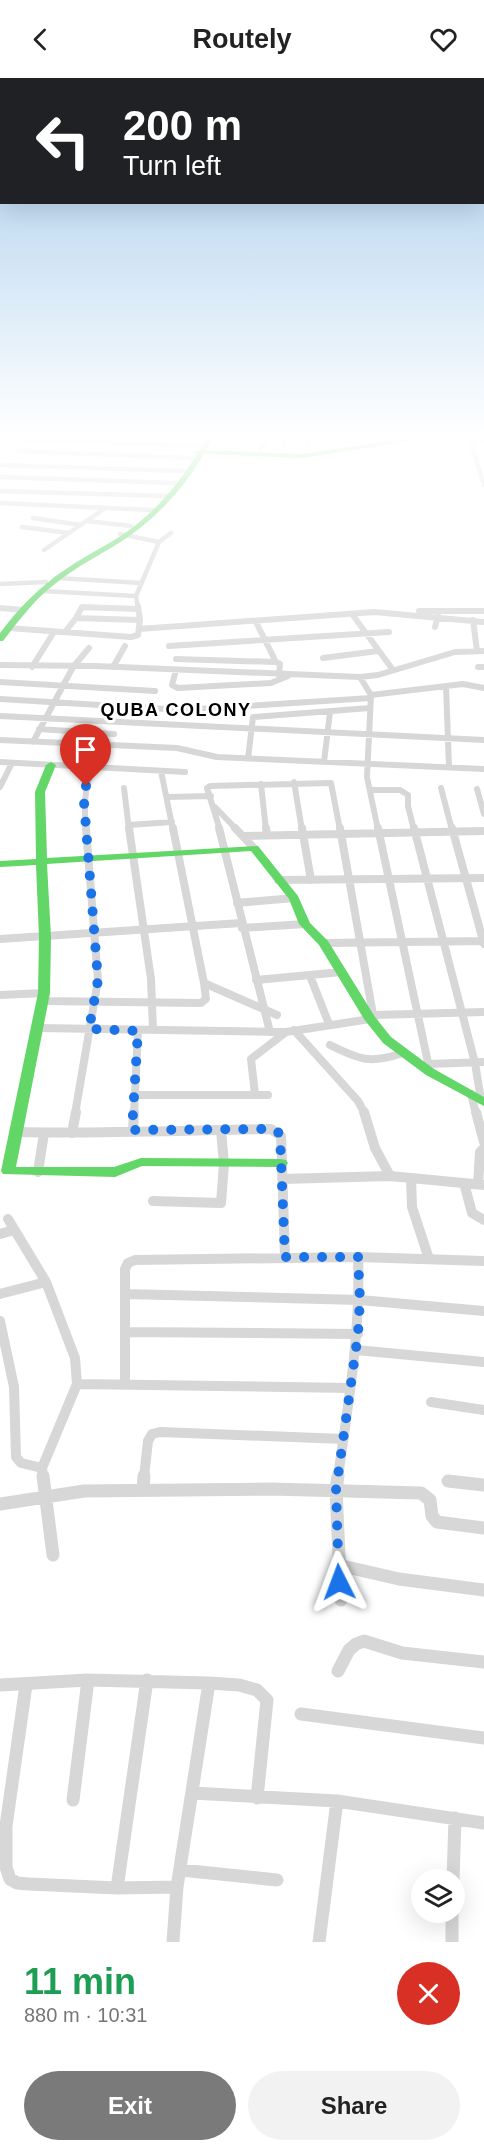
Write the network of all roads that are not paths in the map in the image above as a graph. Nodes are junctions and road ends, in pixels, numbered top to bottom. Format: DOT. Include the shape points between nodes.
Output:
graph roads {
  1 [pos="51,521"];
  2 [pos="87,521"];
  3 [pos="139,521"];
  4 [pos="140,521"];
  5 [pos="81,525"];
  6 [pos="22,527"];
  7 [pos="126,532"];
  8 [pos="69,533"];
  9 [pos="171,533"];
  10 [pos="159,542"];
  11 [pos="44,550"];
  12 [pos="142,583"];
  13 [pos="0,584"];
  14 [pos="49,584"];
  15 [pos="136,596"];
  16 [pos="468,601"];
  17 [pos="0,608"];
  18 [pos="138,609"];
  19 [pos="20,610"];
  20 [pos="470,610"];
  21 [pos="484,611"];
  22 [pos="393,613"];
  23 [pos="352,614"];
  24 [pos="438,616"];
  25 [pos="75,618"];
  26 [pos="140,620"];
  27 [pos="472,620"];
  28 [pos="256,622"];
  29 [pos="484,622"];
  30 [pos="435,627"];
  31 [pos="4,629"];
  32 [pos="139,629"];
  33 [pos="54,632"];
  34 [pos="65,632"];
  35 [pos="389,632"];
  36 [pos="368,635"];
  37 [pos="0,639"];
  38 [pos="267,641"];
  39 [pos="125,646"];
  40 [pos="169,646"];
  41 [pos="89,648"];
  42 [pos="378,651"];
  43 [pos="480,651"];
  44 [pos="323,658"];
  45 [pos="177,659"];
  46 [pos="276,662"];
  47 [pos="0,665"];
  48 [pos="32,667"];
  49 [pos="73,667"];
  50 [pos="113,667"];
  51 [pos="176,670"];
  52 [pos="393,670"];
  53 [pos="279,675"];
  54 [pos="290,675"];
  55 [pos="360,677"];
  56 [pos="0,682"];
  57 [pos="63,685"];
  58 [pos="446,686"];
  59 [pos="484,688"];
  60 [pos="155,691"];
  61 [pos="371,696"];
  62 [pos="0,699"];
  63 [pos="53,702"];
  64 [pos="370,708"];
  65 [pos="330,712"];
  66 [pos="0,716"];
  67 [pos="44,718"];
  68 [pos="39,729"];
  69 [pos="251,730"];
  70 [pos="114,734"];
  71 [pos="328,734"];
  72 [pos="368,736"];
  73 [pos="447,738"];
  74 [pos="0,740"];
  75 [pos="484,740"];
  76 [pos="33,742"];
  77 [pos="248,759"];
  78 [pos="0,762"];
  79 [pos="324,762"];
  80 [pos="368,762"];
  81 [pos="12,763"];
  82 [pos="51,765"];
  83 [pos="93,767"];
  84 [pos="449,767"];
  85 [pos="484,769"];
  86 [pos="161,771"];
  87 [pos="186,772"];
  88 [pos="294,782"];
  89 [pos="261,784"];
  90 [pos="0,787"];
  91 [pos="124,788"];
  92 [pos="441,788"];
  93 [pos="477,789"];
  94 [pos="371,790"];
  95 [pos="211,796"];
  96 [pos="167,797"];
  97 [pos="214,807"];
  98 [pos="484,814"];
  99 [pos="172,822"];
  100 [pos="129,825"];
  101 [pos="454,831"];
  102 [pos="484,831"];
  103 [pos="415,832"];
  104 [pos="379,833"];
  105 [pos="341,834"];
  106 [pos="267,835"];
  107 [pos="305,835"];
  108 [pos="244,836"];
  109 [pos="254,848"];
  110 [pos="224,851"];
  111 [pos="179,854"];
  112 [pos="133,857"];
  113 [pos="89,860"];
  114 [pos="42,862"];
  115 [pos="0,864"];
  116 [pos="426,878"];
  117 [pos="484,878"];
  118 [pos="350,879"];
  119 [pos="389,879"];
  120 [pos="468,879"];
  121 [pos="278,880"];
  122 [pos="311,880"];
  123 [pos="294,898"];
  124 [pos="237,903"];
  125 [pos="305,924"];
  126 [pos="242,925"];
  127 [pos="193,926"];
  128 [pos="143,929"];
  129 [pos="94,933"];
  130 [pos="45,936"];
  131 [pos="0,939"];
  132 [pos="442,941"];
  133 [pos="484,942"];
  134 [pos="324,943"];
  135 [pos="361,943"];
  136 [pos="403,943"];
  137 [pos="342,972"];
  138 [pos="310,976"];
  139 [pos="256,981"];
  140 [pos="204,983"];
  141 [pos="0,995"];
  142 [pos="43,997"];
  143 [pos="94,1002"];
  144 [pos="155,1002"];
  145 [pos="265,1010"];
  146 [pos="484,1012"];
  147 [pos="462,1013"];
  148 [pos="417,1014"];
  149 [pos="277,1015"];
  150 [pos="373,1020"];
  151 [pos="329,1024"];
  152 [pos="38,1028"];
  153 [pos="89,1029"];
  154 [pos="153,1030"];
  155 [pos="138,1031"];
  156 [pos="290,1031"];
  157 [pos="270,1032"];
  158 [pos="330,1045"];
  159 [pos="403,1053"];
  160 [pos="479,1062"];
  161 [pos="429,1068"];
  162 [pos="134,1095"];
  163 [pos="255,1095"];
  164 [pos="268,1095"];
  165 [pos="479,1099"];
  166 [pos="132,1130"];
  167 [pos="221,1130"];
  168 [pos="17,1132"];
  169 [pos="44,1133"];
  170 [pos="72,1133"];
  171 [pos="484,1142"];
  172 [pos="484,1148"];
  173 [pos="281,1163"];
  174 [pos="224,1164"];
  175 [pos="38,1172"];
  176 [pos="390,1176"];
  177 [pos="411,1178"];
  178 [pos="282,1179"];
  179 [pos="464,1183"];
  180 [pos="481,1184"];
  181 [pos="153,1202"];
  182 [pos="8,1219"];
  183 [pos="484,1220"];
  184 [pos="14,1230"];
  185 [pos="0,1234"];
  186 [pos="285,1257"];
  187 [pos="358,1257"];
  188 [pos="429,1259"];
  189 [pos="484,1261"];
  190 [pos="46,1282"];
  191 [pos="0,1294"];
  192 [pos="125,1294"];
  193 [pos="360,1300"];
  194 [pos="484,1311"];
  195 [pos="0,1322"];
  196 [pos="125,1332"];
  197 [pos="358,1334"];
  198 [pos="356,1350"];
  199 [pos="484,1362"];
  200 [pos="77,1384"];
  201 [pos="126,1384"];
  202 [pos="350,1388"];
  203 [pos="431,1402"];
  204 [pos="484,1410"];
  205 [pos="344,1439"];
  206 [pos="42,1468"];
  207 [pos="448,1481"];
  208 [pos="484,1485"];
  209 [pos="143,1490"];
  210 [pos="336,1490"];
  211 [pos="46,1497"];
  212 [pos="0,1504"];
  213 [pos="484,1528"];
  214 [pos="53,1555"];
  215 [pos="338,1565"];
  216 [pos="484,1590"];
  217 [pos="341,1600"];
  218 [pos="484,1662"];
  219 [pos="338,1671"];
  220 [pos="88,1680"];
  221 [pos="147,1680"];
  222 [pos="208,1683"];
  223 [pos="0,1684"];
  224 [pos="26,1685"];
  225 [pos="302,1714"];
  226 [pos="484,1738"];
  227 [pos="192,1793"];
  228 [pos="257,1798"];
  229 [pos="73,1800"];
  230 [pos="337,1801"];
  231 [pos="455,1818"];
  232 [pos="484,1823"];
  233 [pos="453,1869"];
  234 [pos="181,1870"];
  235 [pos="277,1880"];
  236 [pos="177,1887"];
  237 [pos="117,1888"];
  238 [pos="452,1923"];
  239 [pos="173,1942"];
  240 [pos="319,1942"];
  241 [pos="452,1942"];
  1 -- 5 [label="street"];
  2 -- 5 [label="street"];
  2 -- 7 [label="street"];
  3 -- 7 [label="main road"];
  4 -- 7 [label="main road"];
  5 -- 8 [label="street"];
  6 -- 8 [label="street"];
  7 -- 10 [label="street"];
  7 -- 14 [label="main road"];
  8 -- 11 [label="street"];
  9 -- 10 [label="street"];
  10 -- 12 [label="street"];
  12 -- 14 [label="street"];
  12 -- 15 [label="street"];
  13 -- 14 [label="street"];
  14 -- 15 [label="street"];
  14 -- 19 [label="main road"];
  15 -- 18 [label="street"];
  16 -- 20 [label="street"];
  17 -- 19 [label="street"];
  18 -- 25 [label="street" via="82,607"];
  18 -- 26 [label="street"];
  19 -- 31 [label="main road"];
  20 -- 21 [label="street"];
  20 -- 22 [label="street"];
  22 -- 23 [label="street"];
  22 -- 24 [label="street"];
  23 -- 28 [label="street"];
  23 -- 36 [label="street"];
  24 -- 27 [label="street"];
  24 -- 30 [label="street"];
  25 -- 26 [label="street"];
  25 -- 34 [label="street"];
  26 -- 32 [label="street"];
  27 -- 29 [label="street"];
  27 -- 43 [label="street"];
  28 -- 32 [label="street"];
  28 -- 38 [label="street"];
  31 -- 33 [label="street"];
  31 -- 37 [label="main road"];
  32 -- 34 [label="street" via="138,635 131,637"];
  33 -- 34 [label="street"];
  33 -- 48 [label="street"];
  35 -- 36 [label="street"];
  36 -- 38 [label="street"];
  36 -- 42 [label="street"];
  38 -- 40 [label="street"];
  38 -- 46 [label="street"];
  39 -- 50 [label="street"];
  41 -- 49 [label="street"];
  42 -- 44 [label="street"];
  42 -- 52 [label="street"];
  43 -- 52 [label="street" via="440,656"];
  45 -- 46 [label="street"];
  46 -- 53 [label="street" via="280,664"];
  47 -- 48 [label="street"];
  48 -- 49 [label="street"];
  49 -- 50 [label="street"];
  49 -- 57 [label="street"];
  50 -- 51 [label="street"];
  51 -- 53 [label="street"];
  51 -- 54 [label="street" via="172,685 178,688 271,683"];
  52 -- 55 [label="street"];
  53 -- 54 [label="street"];
  54 -- 55 [label="street"];
  55 -- 61 [label="street"];
  56 -- 57 [label="street"];
  57 -- 60 [label="street"];
  57 -- 63 [label="street"];
  58 -- 59 [label="street"];
  58 -- 61 [label="street"];
  58 -- 73 [label="street"];
  61 -- 63 [label="street" via="182,710"];
  61 -- 64 [label="street"];
  62 -- 63 [label="street"];
  63 -- 67 [label="street"];
  64 -- 65 [label="street"];
  64 -- 72 [label="street"];
  65 -- 69 [label="street" via="256,716 252,718"];
  65 -- 71 [label="street"];
  66 -- 67 [label="street"];
  67 -- 68 [label="street"];
  67 -- 69 [label="street"];
  68 -- 70 [label="street"];
  68 -- 76 [label="street"];
  69 -- 71 [label="street"];
  69 -- 77 [label="street"];
  71 -- 72 [label="street"];
  71 -- 79 [label="street"];
  72 -- 73 [label="street"];
  72 -- 80 [label="street"];
  73 -- 75 [label="street"];
  73 -- 84 [label="street"];
  74 -- 76 [label="street"];
  76 -- 77 [label="street" via="177,748 208,757"];
  77 -- 79 [label="street"];
  78 -- 81 [label="street"];
  79 -- 80 [label="street"];
  80 -- 84 [label="street"];
  80 -- 94 [label="street"];
  81 -- 82 [label="street"];
  81 -- 90 [label="street"];
  82 -- 83 [label="street"];
  82 -- 114 [label="main road" via="40,792"];
  83 -- 86 [label="street"];
  83 -- 113 [label="street" via="84,802"];
  84 -- 85 [label="street"];
  86 -- 87 [label="street"];
  86 -- 96 [label="street"];
  88 -- 89 [label="street"];
  88 -- 105 [label="street" via="331,783"];
  88 -- 107 [label="street"];
  89 -- 95 [label="street" via="210,786 207,788"];
  89 -- 106 [label="street"];
  91 -- 100 [label="street"];
  92 -- 101 [label="street"];
  93 -- 98 [label="street"];
  94 -- 103 [label="street" via="400,790 408,795"];
  94 -- 104 [label="street"];
  95 -- 96 [label="street"];
  95 -- 97 [label="street"];
  96 -- 99 [label="street"];
  97 -- 108 [label="street"];
  97 -- 110 [label="street"];
  99 -- 100 [label="street"];
  99 -- 111 [label="street"];
  100 -- 112 [label="street"];
  101 -- 102 [label="street"];
  101 -- 103 [label="street"];
  101 -- 120 [label="street"];
  103 -- 104 [label="street"];
  103 -- 116 [label="street"];
  104 -- 105 [label="street"];
  104 -- 119 [label="street"];
  105 -- 107 [label="street"];
  105 -- 118 [label="street"];
  106 -- 107 [label="street"];
  106 -- 108 [label="street"];
  107 -- 122 [label="street"];
  108 -- 109 [label="street"];
  109 -- 110 [label="main road"];
  109 -- 121 [label="main road"];
  110 -- 111 [label="main road"];
  110 -- 124 [label="street"];
  111 -- 112 [label="main road"];
  111 -- 127 [label="street"];
  112 -- 113 [label="main road"];
  112 -- 128 [label="street"];
  113 -- 114 [label="main road"];
  113 -- 129 [label="street"];
  114 -- 115 [label="main road"];
  114 -- 130 [label="main road"];
  116 -- 119 [label="street"];
  116 -- 120 [label="street"];
  116 -- 132 [label="street"];
  117 -- 120 [label="street"];
  118 -- 119 [label="street"];
  118 -- 122 [label="street"];
  118 -- 135 [label="street"];
  119 -- 136 [label="street"];
  120 -- 133 [label="street"];
  121 -- 122 [label="street"];
  121 -- 123 [label="main road"];
  123 -- 124 [label="street"];
  123 -- 125 [label="main road"];
  124 -- 126 [label="street"];
  125 -- 126 [label="street"];
  125 -- 134 [label="main road"];
  126 -- 127 [label="street"];
  126 -- 139 [label="street"];
  127 -- 128 [label="street"];
  127 -- 140 [label="street"];
  128 -- 129 [label="street"];
  128 -- 144 [label="street"];
  129 -- 130 [label="street"];
  129 -- 143 [label="street" via="98,980"];
  130 -- 131 [label="street"];
  130 -- 142 [label="main road"];
  132 -- 133 [label="street"];
  132 -- 136 [label="street"];
  132 -- 147 [label="street"];
  134 -- 135 [label="street"];
  134 -- 137 [label="main road"];
  135 -- 136 [label="street"];
  135 -- 150 [label="street"];
  136 -- 148 [label="street"];
  137 -- 138 [label="street"];
  137 -- 150 [label="main road"];
  138 -- 139 [label="street"];
  138 -- 151 [label="street"];
  139 -- 145 [label="street"];
  140 -- 144 [label="street" via="205,1001"];
  140 -- 145 [label="street"];
  141 -- 142 [label="street"];
  142 -- 143 [label="street"];
  142 -- 152 [label="main road"];
  143 -- 144 [label="street"];
  143 -- 153 [label="street"];
  144 -- 154 [label="street"];
  145 -- 149 [label="street"];
  145 -- 157 [label="street"];
  146 -- 147 [label="street"];
  147 -- 148 [label="street"];
  147 -- 160 [label="street"];
  148 -- 150 [label="street"];
  148 -- 161 [label="street"];
  150 -- 151 [label="street"];
  150 -- 159 [label="main road"];
  151 -- 156 [label="street"];
  152 -- 153 [label="street"];
  152 -- 168 [label="main road"];
  153 -- 155 [label="street"];
  153 -- 170 [label="street"];
  154 -- 155 [label="street"];
  154 -- 157 [label="street"];
  155 -- 162 [label="street"];
  156 -- 157 [label="street"];
  156 -- 163 [label="street" via="251,1059"];
  156 -- 176 [label="street" via="358,1101"];
  158 -- 159 [label="street" via="366,1063"];
  159 -- 161 [label="main road"];
  160 -- 161 [label="street"];
  160 -- 165 [label="street"];
  161 -- 165 [label="main road"];
  162 -- 163 [label="street"];
  162 -- 166 [label="street"];
  163 -- 164 [label="street"];
  165 -- 171 [label="street"];
  166 -- 167 [label="street"];
  166 -- 170 [label="street"];
  167 -- 173 [label="street" via="278,1132"];
  167 -- 174 [label="street"];
  168 -- 169 [label="street"];
  168 -- 175 [label="main road" via="8,1171"];
  169 -- 170 [label="street"];
  169 -- 175 [label="street"];
  172 -- 180 [label="street" via="480,1152"];
  173 -- 174 [label="main road"];
  173 -- 178 [label="street"];
  174 -- 175 [label="main road" via="141,1162 115,1172"];
  174 -- 181 [label="street" via="222,1203"];
  176 -- 177 [label="street"];
  176 -- 178 [label="street"];
  177 -- 179 [label="street"];
  177 -- 188 [label="street" via="412,1207"];
  178 -- 186 [label="street"];
  179 -- 180 [label="street"];
  179 -- 183 [label="street" via="472,1213"];
  182 -- 184 [label="street"];
  184 -- 185 [label="street"];
  184 -- 190 [label="street"];
  186 -- 187 [label="street"];
  186 -- 192 [label="street" via="135,1260 124,1269"];
  187 -- 188 [label="street"];
  187 -- 193 [label="street"];
  188 -- 189 [label="street"];
  190 -- 191 [label="street"];
  190 -- 200 [label="street" via="75,1358"];
  192 -- 193 [label="street"];
  192 -- 196 [label="street"];
  193 -- 194 [label="street"];
  193 -- 197 [label="street"];
  195 -- 206 [label="street" via="14,1387 16,1457 21,1463"];
  196 -- 197 [label="street"];
  196 -- 201 [label="street"];
  197 -- 198 [label="street"];
  198 -- 199 [label="street"];
  198 -- 202 [label="street"];
  200 -- 201 [label="street"];
  200 -- 206 [label="street"];
  201 -- 202 [label="street"];
  202 -- 205 [label="street"];
  203 -- 204 [label="street"];
  205 -- 209 [label="street" via="152,1434"];
  205 -- 210 [label="street"];
  206 -- 211 [label="street"];
  207 -- 208 [label="street"];
  209 -- 210 [label="street"];
  209 -- 211 [label="street" via="84,1491"];
  210 -- 213 [label="street" via="421,1494 430,1500 437,1522"];
  210 -- 215 [label="street"];
  211 -- 212 [label="street"];
  211 -- 214 [label="street"];
  215 -- 216 [label="street" via="399,1579"];
  215 -- 217 [label="street"];
  218 -- 219 [label="street" via="423,1657 361,1641 348,1650"];
  220 -- 221 [label="street"];
  220 -- 224 [label="street"];
  220 -- 229 [label="street"];
  221 -- 222 [label="street"];
  221 -- 237 [label="street"];
  222 -- 227 [label="street"];
  222 -- 228 [label="street" via="257,1690 267,1700"];
  223 -- 224 [label="street"];
  224 -- 237 [label="street" via="6,1826 6,1867 10,1879 17,1883"];
  225 -- 226 [label="street"];
  227 -- 228 [label="street"];
  227 -- 234 [label="street"];
  228 -- 230 [label="street"];
  230 -- 231 [label="street"];
  230 -- 240 [label="street"];
  231 -- 232 [label="street"];
  231 -- 233 [label="street"];
  234 -- 235 [label="street"];
  234 -- 236 [label="street"];
  236 -- 237 [label="street"];
  236 -- 239 [label="street"];
  238 -- 241 [label="street"];
}
